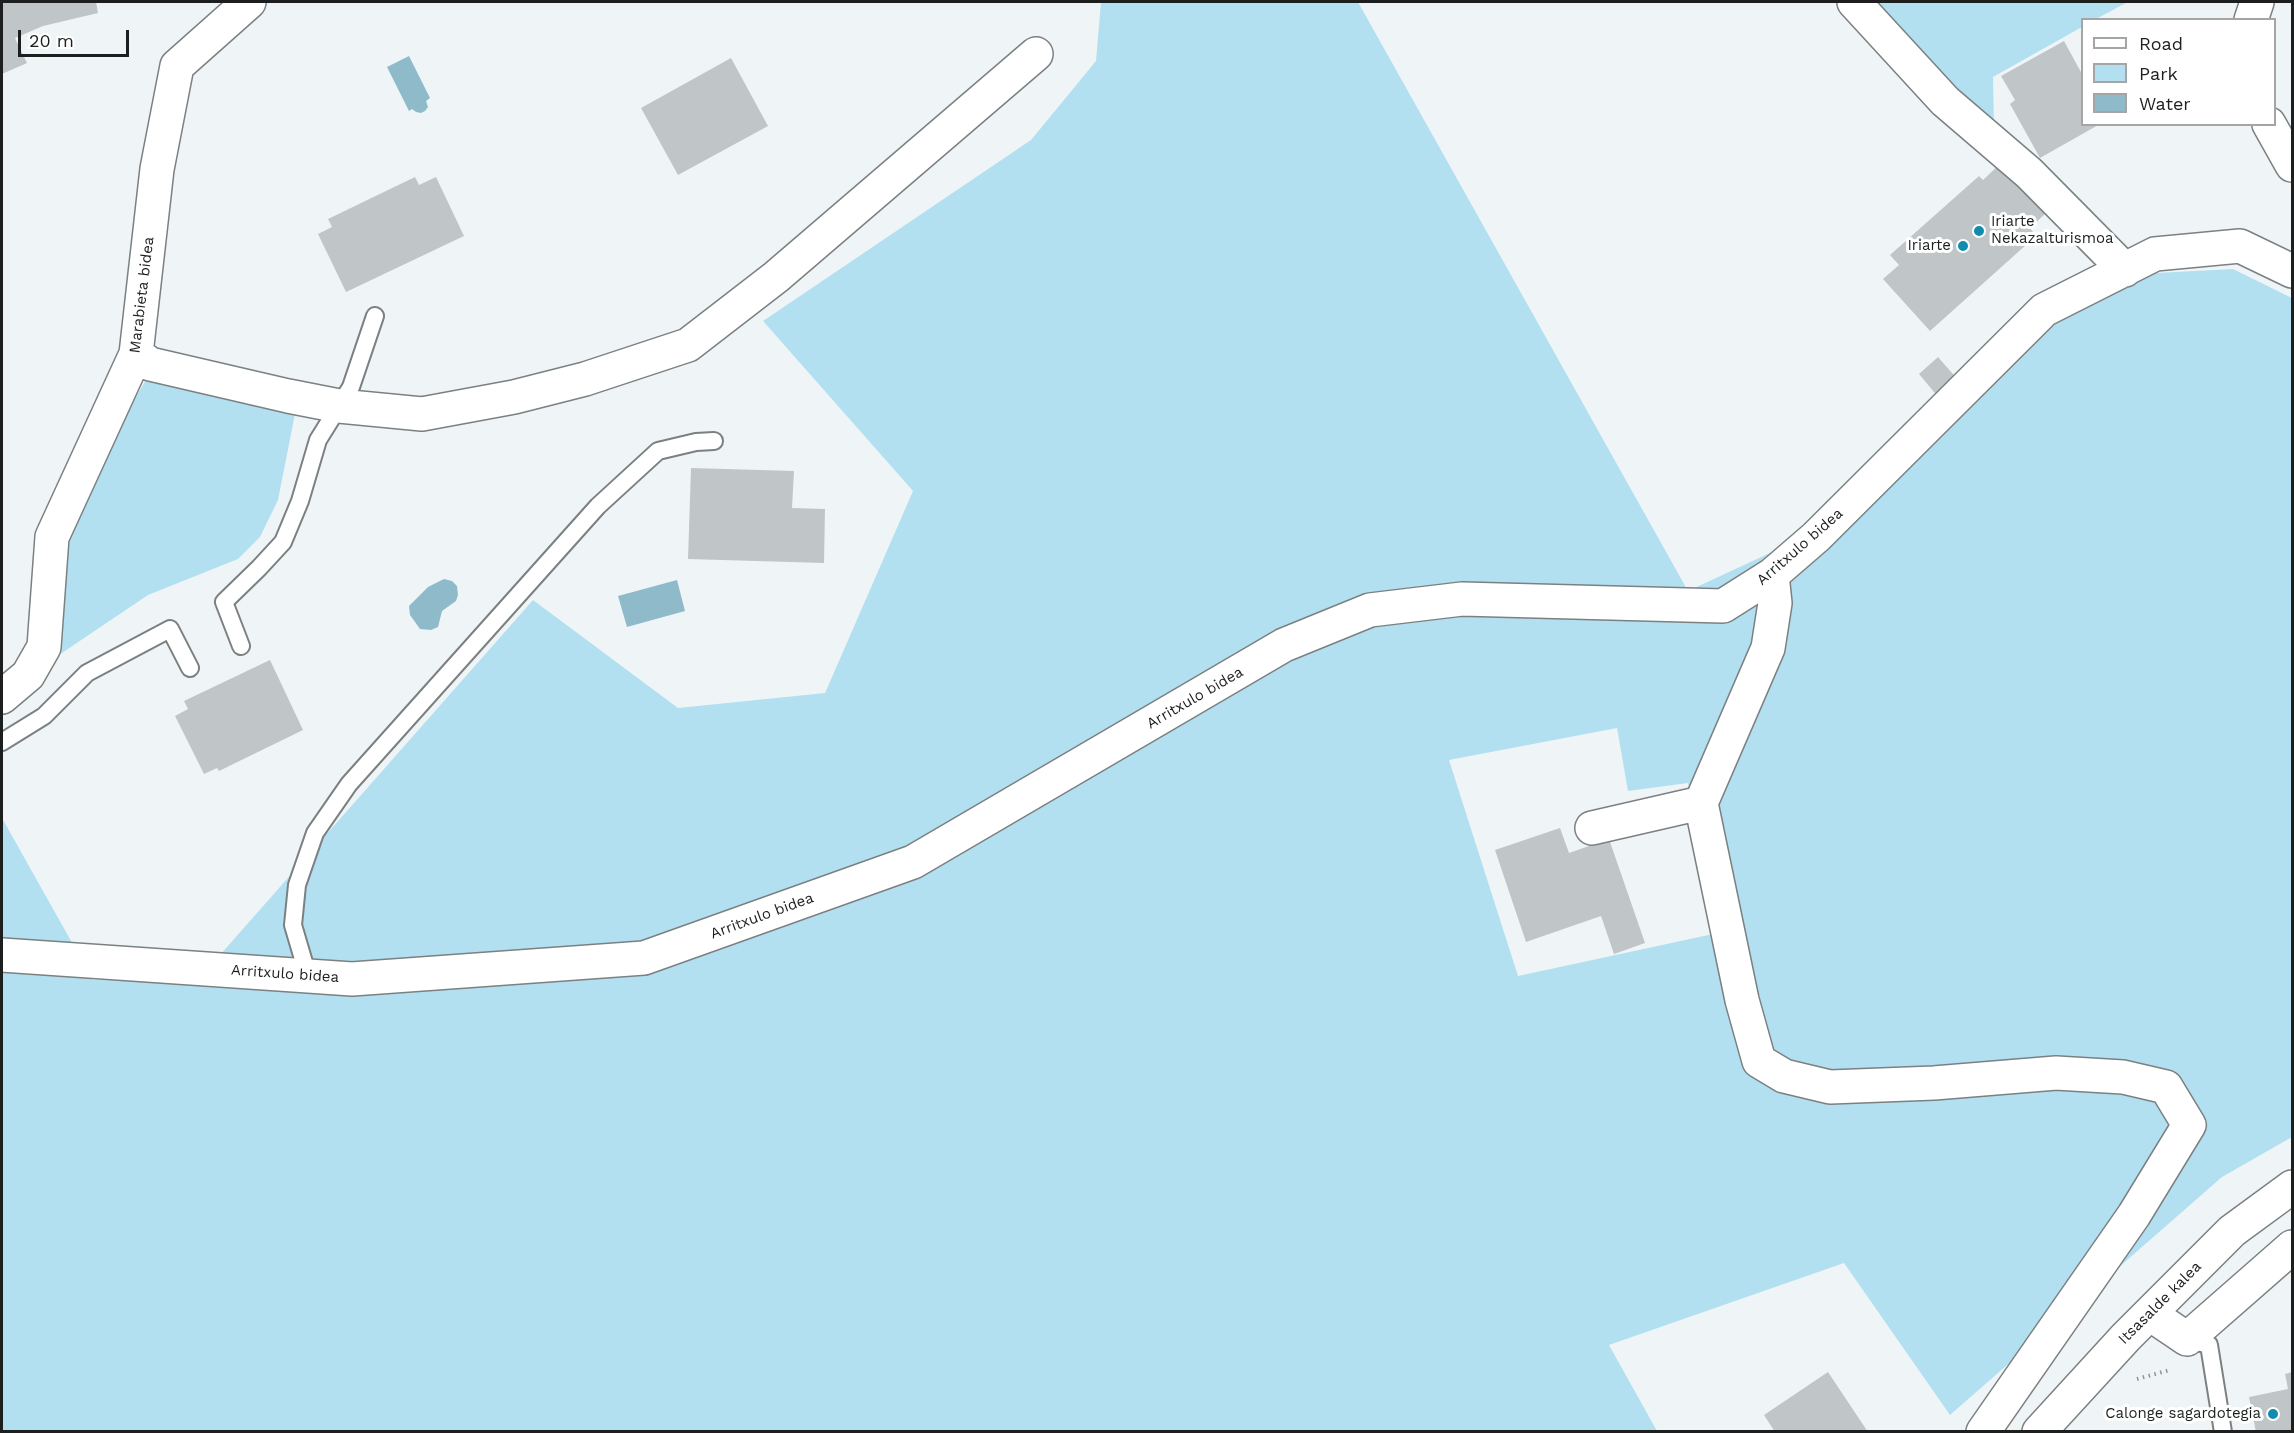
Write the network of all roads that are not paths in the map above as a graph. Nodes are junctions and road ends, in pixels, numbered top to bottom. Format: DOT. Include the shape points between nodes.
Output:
graph roads {
  1 [pos="249,2"];
  2 [pos="1854,2"];
  3 [pos="2257,2"];
  4 [pos="2252,18"];
  5 [pos="1036,54"];
  6 [pos="2271,126"];
  7 [pos="2292,165"];
  8 [pos="2125,270"];
  9 [pos="2292,271"];
  10 [pos="375,316"];
  11 [pos="136,354"];
  12 [pos="339,406"];
  13 [pos="714,441"];
  14 [pos="1772,574"];
  15 [pos="241,646"];
  16 [pos="190,668"];
  17 [pos="2,697"];
  18 [pos="2,742"];
  19 [pos="1701,803"];
  20 [pos="1592,828"];
  21 [pos="2,955"];
  22 [pos="308,976"];
  23 [pos="2292,1187"];
  24 [pos="2292,1247"];
  25 [pos="2150,1314"];
  26 [pos="2187,1339"];
  27 [pos="1983,1431"];
  28 [pos="2039,1431"];
  29 [pos="2223,1431"];
  1 -- 11 [label="street, Marabieta bidea" via="177,66 157,169"];
  2 -- 8 [label="street" via="1945,101 2029,173"];
  3 -- 4 [label="street"];
  5 -- 12 [label="street" via="768,284 688,345 575,382 422,414"];
  6 -- 7 [label="street"];
  8 -- 9 [label="street, Arritxulo bidea" via="2155,254 2240,246"];
  8 -- 14 [label="street, Arritxulo bidea" via="2044,310 1816,537"];
  10 -- 12 [label="lane" via="351,387"];
  11 -- 12 [label="street" via="150,364"];
  11 -- 17 [label="street, Marabieta bidea" via="52,537 44,647 28,675"];
  12 -- 15 [label="lane" via="318,440 283,542 224,602"];
  13 -- 22 [label="lane" via="657,451 597,506 349,784 315,833 297,885 293,925"];
  14 -- 19 [label="street" via="1775,603 1768,648"];
  14 -- 22 [label="street, Arritxulo bidea" via="1723,606 1462,599 1371,609 1284,645 913,862 644,958 352,979"];
  16 -- 18 [label="lane" via="170,629 87,673 44,716"];
  19 -- 20 [label="street"];
  19 -- 27 [label="street" via="1742,1000 1759,1062 1784,1076 1830,1087 2056,1073 2123,1077 2166,1087 2189,1125 2134,1215"];
  21 -- 22 [label="street, Arritxulo bidea"];
  23 -- 25 [label="street, Itsasalde kalea" via="2232,1231"];
  24 -- 26 [label="street"];
  25 -- 26 [label="street"];
  25 -- 28 [label="street, Itsasalde kalea"];
  26 -- 29 [label="lane" via="2209,1345"];
}
